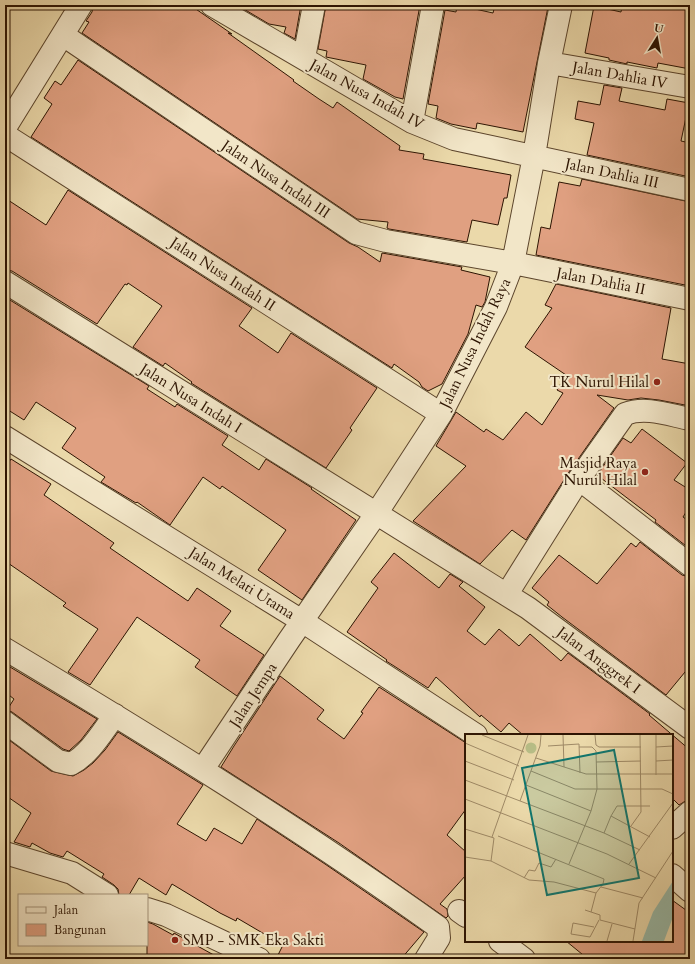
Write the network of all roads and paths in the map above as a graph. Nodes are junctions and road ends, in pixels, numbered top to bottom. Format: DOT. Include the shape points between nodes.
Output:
graph roads {
  1 [pos="82,5"];
  2 [pos="212,5"];
  3 [pos="314,5"];
  4 [pos="433,5"];
  5 [pos="561,5"];
  6 [pos="63,35"];
  7 [pos="304,58"];
  8 [pos="549,63"];
  9 [pos="690,87"];
  10 [pos="412,122"];
  11 [pos="5,128"];
  12 [pos="5,135"];
  13 [pos="534,156"];
  14 [pos="690,190"];
  15 [pos="513,263"];
  16 [pos="5,282"];
  17 [pos="690,299"];
  18 [pos="441,414"];
  19 [pos="690,419"];
  20 [pos="5,437"];
  21 [pos="579,479"];
  22 [pos="376,514"];
  23 [pos="690,565"];
  24 [pos="507,594"];
  25 [pos="302,621"];
  26 [pos="5,649"];
  27 [pos="115,715"];
  28 [pos="5,722"];
  29 [pos="690,728"];
  30 [pos="474,734"];
  31 [pos="203,769"];
  32 [pos="690,812"];
  33 [pos="673,827"];
  34 [pos="5,853"];
  35 [pos="673,876"];
  36 [pos="690,891"];
  37 [pos="105,894"];
  38 [pos="148,908"];
  39 [pos="501,942"];
  40 [pos="260,959"];
  41 [pos="426,959"];
  42 [pos="524,959"];
  1 -- 6 [label="street"];
  2 -- 7 [label="street, Jalan Nusa Indah IV"];
  3 -- 7 [label="street"];
  4 -- 10 [label="street"];
  5 -- 8 [label="street, Jalan Nusa Indah Raya"];
  6 -- 11 [label="street"];
  6 -- 15 [label="street, Jalan Nusa Indah III" via="356,233 386,241"];
  7 -- 10 [label="street, Jalan Nusa Indah IV"];
  8 -- 9 [label="street, Jalan Dahlia IV"];
  8 -- 13 [label="street, Jalan Nusa Indah Raya"];
  10 -- 13 [label="street, Jalan Nusa Indah IV" via="454,139"];
  12 -- 18 [label="street, Jalan Nusa Indah II"];
  13 -- 14 [label="street, Jalan Dahlia III"];
  13 -- 15 [label="street, Jalan Nusa Indah Raya"];
  15 -- 17 [label="street, Jalan Dahlia II"];
  15 -- 18 [label="street, Jalan Nusa Indah Raya" via="496,307"];
  16 -- 22 [label="street, Jalan Nusa Indah I"];
  18 -- 22 [label="street, Jalan Nusa Indah Raya"];
  19 -- 21 [label="street" via="646,410 634,410 625,414"];
  20 -- 25 [label="street, Jalan Melati Utama"];
  21 -- 23 [label="street"];
  21 -- 24 [label="street"];
  22 -- 24 [label="street, Jalan Anggrek I"];
  22 -- 25 [label="street, Jalan Nusa Indah Raya"];
  24 -- 29 [label="street, Jalan Anggrek I"];
  25 -- 30 [label="street, Jalan Melati Utama"];
  25 -- 31 [label="street, Jalan Jempa"];
  26 -- 27 [label="street"];
  27 -- 28 [label="street" via="80,760 71,764 58,761"];
  27 -- 31 [label="street"];
  31 -- 41 [label="street" via="438,927 439,938"];
  32 -- 33 [label="street"];
  34 -- 37 [label="street" via="72,873"];
  35 -- 36 [label="street"];
  38 -- 40 [label="street"];
  39 -- 42 [label="street"];
}
